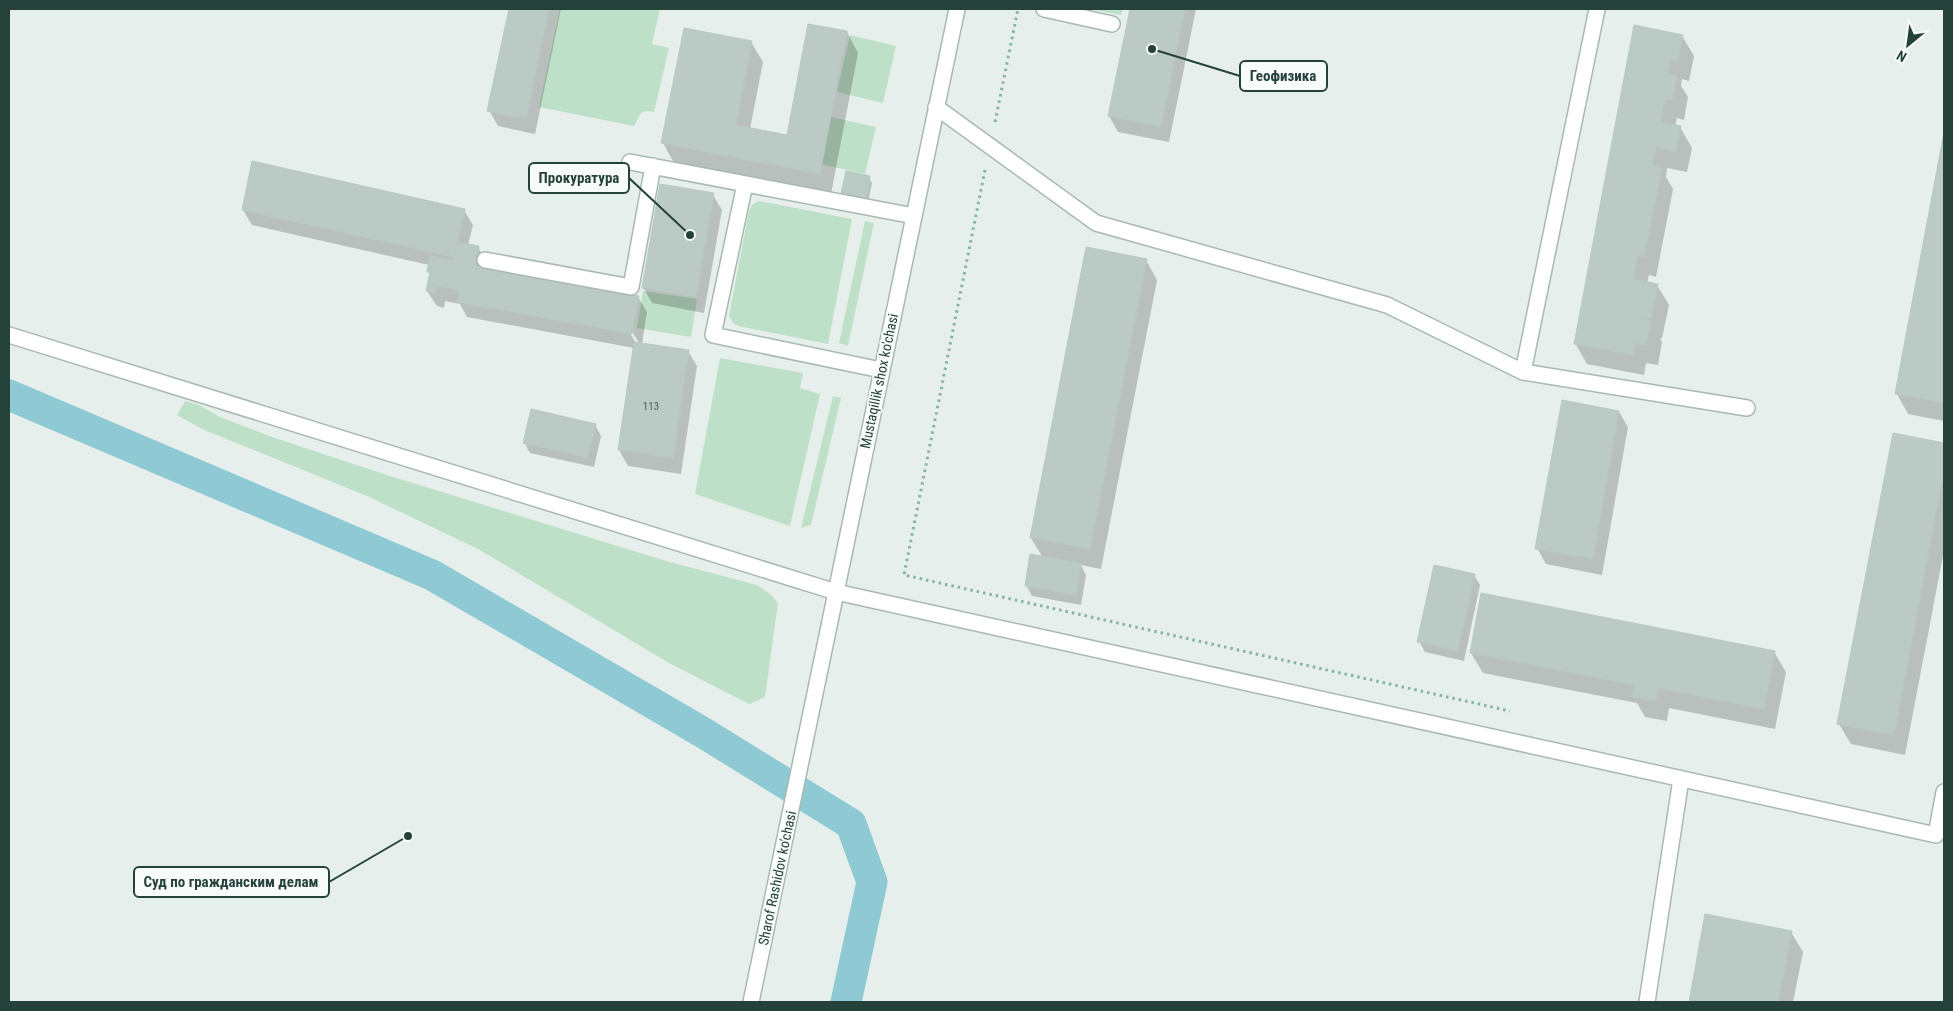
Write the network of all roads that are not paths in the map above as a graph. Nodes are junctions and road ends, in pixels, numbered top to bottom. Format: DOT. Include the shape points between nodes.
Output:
graph roads {
  1 [pos="957,9"];
  2 [pos="1044,9"];
  3 [pos="1597,9"];
  4 [pos="1112,24"];
  5 [pos="936,107"];
  6 [pos="630,162"];
  7 [pos="653,166"];
  8 [pos="744,184"];
  9 [pos="914,216"];
  10 [pos="485,260"];
  11 [pos="9,334"];
  12 [pos="882,370"];
  13 [pos="1523,372"];
  14 [pos="1747,408"];
  15 [pos="836,592"];
  16 [pos="802,754"];
  17 [pos="1681,779"];
  18 [pos="1944,792"];
  19 [pos="751,1002"];
  20 [pos="1647,1002"];
  1 -- 5 [label="street, Mustaqillik shox ko'chasi"];
  2 -- 4 [label="street"];
  3 -- 13 [label="street"];
  5 -- 9 [label="street, Mustaqillik shox ko'chasi"];
  5 -- 13 [label="street" via="1096,223 1387,305"];
  6 -- 7 [label="street"];
  7 -- 8 [label="street"];
  7 -- 10 [label="street" via="631,287"];
  8 -- 9 [label="street"];
  8 -- 12 [label="street" via="714,335"];
  9 -- 12 [label="street, Mustaqillik shox ko'chasi"];
  11 -- 15 [label="street"];
  12 -- 15 [label="street, Mustaqillik shox ko'chasi"];
  13 -- 14 [label="street"];
  15 -- 16 [label="street, Mustaqillik shox ko'chasi"];
  15 -- 17 [label="street"];
  16 -- 19 [label="street, Sharof Rashidov ko'chasi"];
  17 -- 18 [label="street" via="1936,834"];
  17 -- 20 [label="street"];
}
